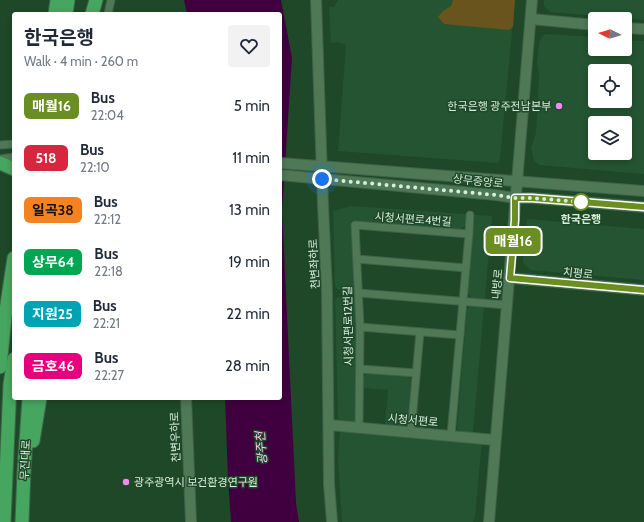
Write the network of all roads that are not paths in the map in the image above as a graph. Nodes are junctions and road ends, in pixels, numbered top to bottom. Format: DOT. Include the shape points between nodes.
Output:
graph roads {
  1 [pos="50,0"];
  2 [pos="57,0"];
  3 [pos="68,0"];
  4 [pos="87,0"];
  5 [pos="96,0"];
  6 [pos="104,0"];
  7 [pos="111,0"];
  8 [pos="532,0"];
  9 [pos="316,1"];
  10 [pos="49,12"];
  11 [pos="55,12"];
  12 [pos="66,12"];
  13 [pos="85,12"];
  14 [pos="93,12"];
  15 [pos="102,12"];
  16 [pos="108,12"];
  17 [pos="531,19"];
  18 [pos="588,24"];
  19 [pos="632,28"];
  20 [pos="644,29"];
  21 [pos="12,143"];
  22 [pos="0,145"];
  23 [pos="12,157"];
  24 [pos="0,159"];
  25 [pos="0,163"];
  26 [pos="282,163"];
  27 [pos="322,166"];
  28 [pos="12,168"];
  29 [pos="282,175"];
  30 [pos="322,179"];
  31 [pos="517,181"];
  32 [pos="644,191"];
  33 [pos="515,198"];
  34 [pos="644,207"];
  35 [pos="470,216"];
  36 [pos="355,225"];
  37 [pos="469,234"];
  38 [pos="357,259"];
  39 [pos="466,268"];
  40 [pos="12,271"];
  41 [pos="510,278"];
  42 [pos="644,290"];
  43 [pos="359,293"];
  44 [pos="463,302"];
  45 [pos="507,305"];
  46 [pos="360,327"];
  47 [pos="420,332"];
  48 [pos="460,335"];
  49 [pos="0,367"];
  50 [pos="360,369"];
  51 [pos="12,372"];
  52 [pos="416,373"];
  53 [pos="29,400"];
  54 [pos="40,400"];
  55 [pos="186,400"];
  56 [pos="329,425"];
  57 [pos="359,427"];
  58 [pos="411,432"];
  59 [pos="451,436"];
  60 [pos="495,440"];
  61 [pos="24,472"];
  62 [pos="0,495"];
  63 [pos="4,520"];
  64 [pos="22,522"];
  65 [pos="191,522"];
  66 [pos="332,522"];
  67 [pos="488,522"];
  1 -- 10 [label="street"];
  2 -- 11 [label="highway"];
  3 -- 12 [label="highway"];
  4 -- 13 [label="highway"];
  5 -- 14 [label="highway"];
  6 -- 15 [label="highway"];
  7 -- 16 [label="street"];
  8 -- 17 [label="street, 내방로"];
  9 -- 27 [label="street, 천변좌하로"];
  17 -- 18 [label="street"];
  17 -- 31 [label="street, 내방로"];
  19 -- 20 [label="street"];
  21 -- 22 [label="street"];
  23 -- 24 [label="street"];
  25 -- 28 [label="highway"];
  26 -- 27 [label="street, 상무중앙로"];
  27 -- 30 [label="street, 천변좌하로"];
  27 -- 31 [label="street, 상무중앙로"];
  29 -- 30 [label="street, 상무중앙로"];
  30 -- 33 [label="street, 상무중앙로"];
  30 -- 56 [label="street, 천변좌하로"];
  31 -- 32 [label="street, 상무중앙로"];
  31 -- 33 [label="street, 내방로"];
  33 -- 34 [label="street, 상무중앙로"];
  33 -- 41 [label="street, 내방로"];
  35 -- 37 [label="street"];
  36 -- 37 [label="street, 시청서편로4번길"];
  36 -- 38 [label="street, 시청서편로12번길"];
  37 -- 39 [label="street"];
  38 -- 39 [label="street"];
  38 -- 43 [label="street, 시청서편로12번길"];
  39 -- 44 [label="street"];
  40 -- 49 [label="highway"];
  41 -- 42 [label="street, 치평로"];
  41 -- 45 [label="street, 내방로"];
  43 -- 44 [label="street"];
  43 -- 46 [label="street, 시청서편로12번길"];
  44 -- 45 [label="street"];
  44 -- 48 [label="street"];
  45 -- 60 [label="street, 내방로"];
  46 -- 47 [label="street"];
  46 -- 50 [label="street, 시청서편로12번길"];
  47 -- 48 [label="street"];
  47 -- 52 [label="street"];
  48 -- 59 [label="street"];
  50 -- 52 [label="street"];
  50 -- 57 [label="street, 시청서편로12번길"];
  51 -- 63 [label="highway, 무진대로"];
  52 -- 58 [label="street"];
  53 -- 61 [label="highway, 무진대로"];
  54 -- 61 [label="highway" via="32,446"];
  55 -- 65 [label="street, 천변우하로"];
  56 -- 57 [label="street, 시청서편로"];
  56 -- 66 [label="street, 천변좌하로"];
  57 -- 58 [label="street, 시청서편로"];
  58 -- 59 [label="street, 시청서편로"];
  59 -- 60 [label="street, 시청서편로"];
  60 -- 67 [label="street, 내방로"];
  61 -- 64 [label="highway, 무진대로"];
  62 -- 63 [label="highway"];
}
